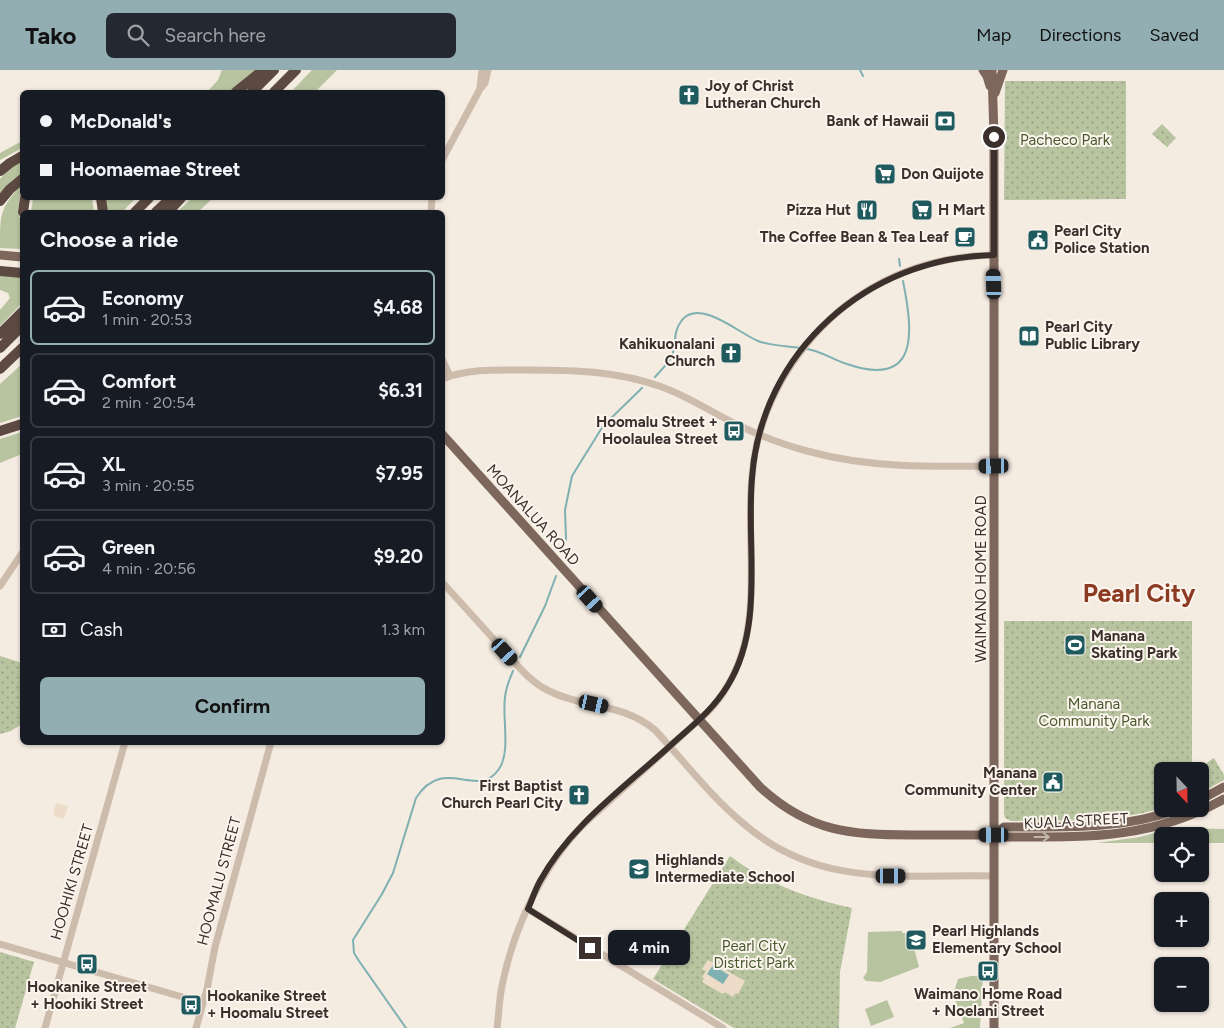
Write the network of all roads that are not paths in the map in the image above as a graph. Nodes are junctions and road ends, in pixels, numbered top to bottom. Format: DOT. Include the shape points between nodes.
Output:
graph roads {
  1 [pos="274,70"];
  2 [pos="296,70"];
  3 [pos="482,70"];
  4 [pos="488,70"];
  5 [pos="983,70"];
  6 [pos="992,70"];
  7 [pos="1003,70"];
  8 [pos="264,75"];
  9 [pos="480,89"];
  10 [pos="238,90"];
  11 [pos="253,90"];
  12 [pos="276,90"];
  13 [pos="993,98"];
  14 [pos="445,154"];
  15 [pos="20,156"];
  16 [pos="20,156"];
  17 [pos="0,166"];
  18 [pos="0,171"];
  19 [pos="20,180"];
  20 [pos="147,200"];
  21 [pos="169,200"];
  22 [pos="179,200"];
  23 [pos="0,201"];
  24 [pos="137,210"];
  25 [pos="158,210"];
  26 [pos="170,210"];
  27 [pos="0,255"];
  28 [pos="994,255"];
  29 [pos="20,257"];
  30 [pos="0,267"];
  31 [pos="20,268"];
  32 [pos="0,271"];
  33 [pos="20,273"];
  34 [pos="20,314"];
  35 [pos="20,328"];
  36 [pos="0,334"];
  37 [pos="0,348"];
  38 [pos="20,350"];
  39 [pos="0,369"];
  40 [pos="446,378"];
  41 [pos="20,425"];
  42 [pos="0,431"];
  43 [pos="760,435"];
  44 [pos="445,437"];
  45 [pos="994,466"];
  46 [pos="20,556"];
  47 [pos="445,585"];
  48 [pos="0,586"];
  49 [pos="699,720"];
  50 [pos="124,745"];
  51 [pos="270,745"];
  52 [pos="670,746"];
  53 [pos="1224,787"];
  54 [pos="1209,795"];
  55 [pos="1224,799"];
  56 [pos="1154,817"];
  57 [pos="994,835"];
  58 [pos="994,876"];
  59 [pos="528,909"];
  60 [pos="0,944"];
  61 [pos="64,963"];
  62 [pos="203,1003"];
  63 [pos="45,1028"];
  64 [pos="196,1028"];
  65 [pos="497,1028"];
  66 [pos="723,1028"];
  67 [pos="994,1028"];
  1 -- 8 [label="highway"];
  2 -- 12 [label="highway"];
  3 -- 9 [label="street"];
  4 -- 9 [label="street"];
  5 -- 13 [label="main road"];
  6 -- 13 [label="main road, WAIMANO HOME ROAD"];
  7 -- 13 [label="main road"];
  8 -- 10 [label="highway" via="252,79"];
  8 -- 11 [label="highway"];
  9 -- 14 [label="street"];
  13 -- 28 [label="main road, WAIMANO HOME ROAD"];
  15 -- 17 [label="highway"];
  16 -- 18 [label="highway"];
  19 -- 23 [label="highway"];
  20 -- 24 [label="highway"];
  21 -- 25 [label="highway"];
  22 -- 26 [label="highway"];
  27 -- 29 [label="main road"];
  28 -- 43 [label="street" via="942,260 913,268 856,298 822,326 801,351 776,389"];
  28 -- 45 [label="main road, WAIMANO HOME ROAD"];
  30 -- 31 [label="main road"];
  32 -- 33 [label="highway"];
  34 -- 36 [label="highway"];
  35 -- 37 [label="highway"];
  38 -- 39 [label="highway"];
  40 -- 43 [label="street" via="476,371 512,370 591,371 623,376 676,392"];
  41 -- 42 [label="highway"];
  43 -- 45 [label="street" via="806,451 859,462 892,466"];
  43 -- 49 [label="street" via="751,489 748,637 729,684"];
  44 -- 49 [label="main road, MOANALUA ROAD"];
  45 -- 57 [label="main road, WAIMANO HOME ROAD"];
  46 -- 48 [label="street"];
  47 -- 52 [label="street" via="516,664 549,692 635,716"];
  49 -- 52 [label="street"];
  49 -- 57 [label="main road, MOANALUA ROAD" via="770,795 797,815 818,824 838,831 869,835"];
  50 -- 61 [label="street, HOOHIKI STREET"];
  51 -- 62 [label="street, HOOMALU STREET"];
  52 -- 58 [label="street" via="744,825 770,844 800,859 854,874"];
  52 -- 59 [label="street" via="566,843 541,880"];
  53 -- 54 [label="main road"];
  57 -- 55 [label="main road, KUALA STREET, one-way" via="1004,838 1080,837 1130,833 1177,820"];
  56 -- 57 [label="main road, KUALA STREET" via="1091,827 1004,827"];
  57 -- 58 [label="main road, WAIMANO HOME ROAD"];
  58 -- 67 [label="main road, WAIMANO HOME ROAD"];
  59 -- 65 [label="street" via="511,950 501,988"];
  59 -- 66 [label="street"];
  60 -- 61 [label="street"];
  61 -- 62 [label="street"];
  61 -- 63 [label="street, HOOHIKI STREET"];
  62 -- 64 [label="street, HOOMALU STREET"];
}
